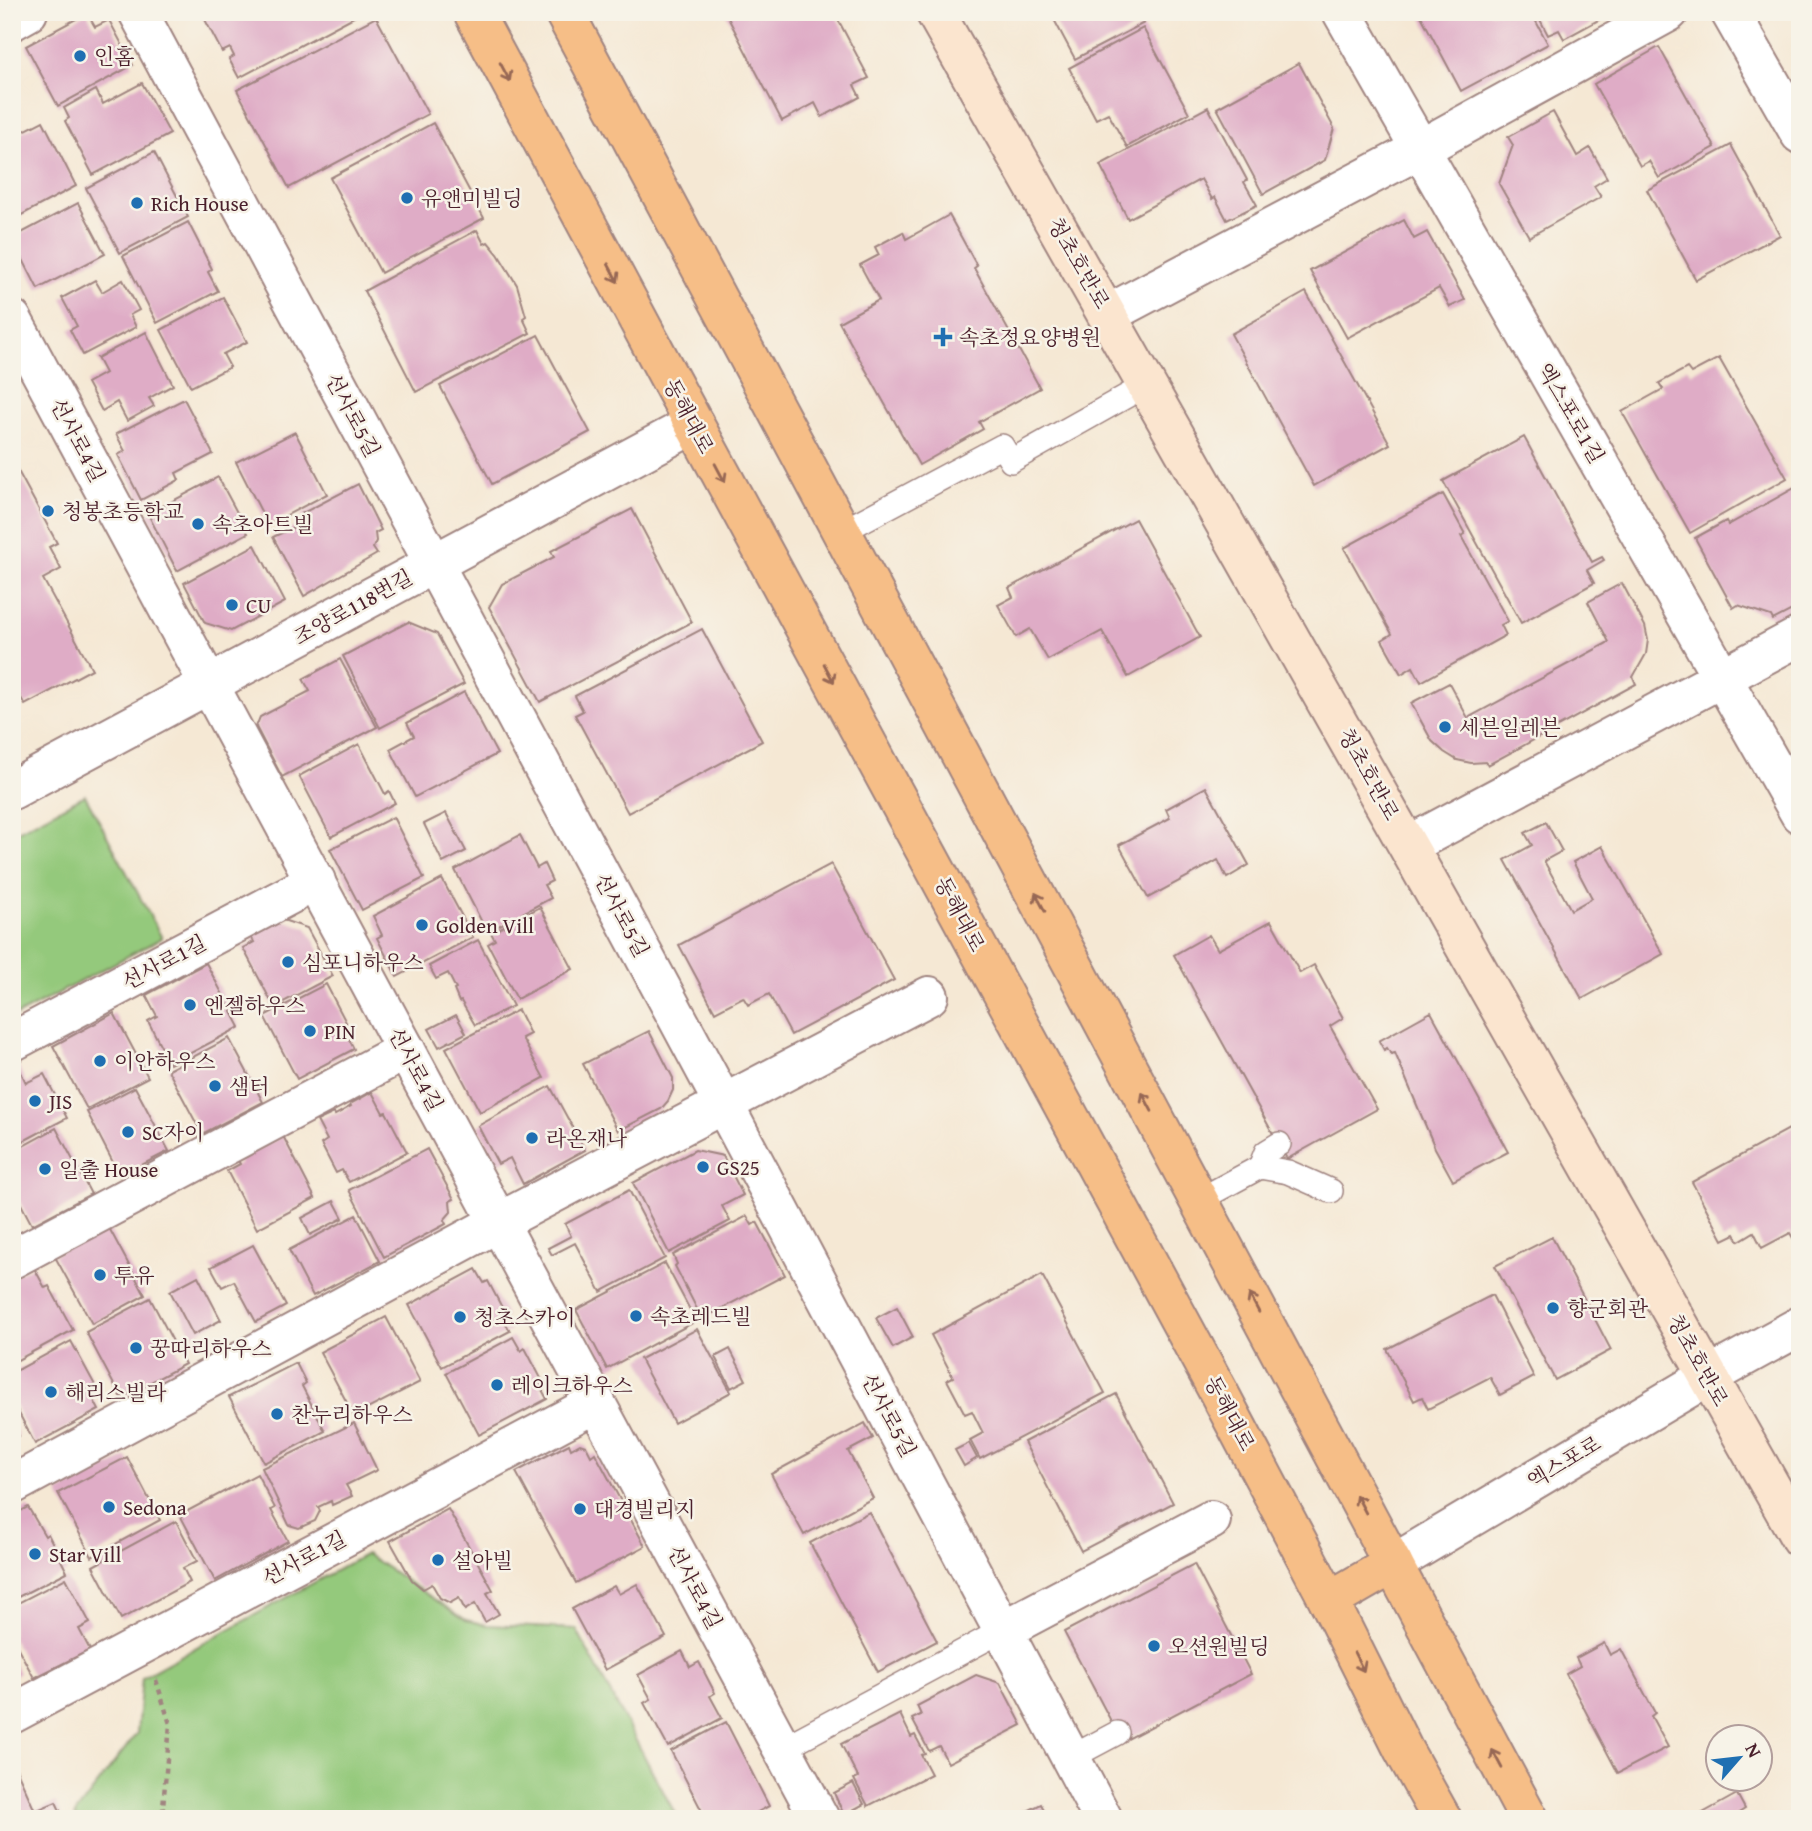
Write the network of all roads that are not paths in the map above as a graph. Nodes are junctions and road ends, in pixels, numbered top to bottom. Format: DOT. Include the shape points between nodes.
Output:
graph roads {
  1 [pos="28,12"];
  2 [pos="138,12"];
  3 [pos="473,12"];
  4 [pos="564,12"];
  5 [pos="935,12"];
  6 [pos="1342,12"];
  7 [pos="1669,12"];
  8 [pos="1730,12"];
  9 [pos="12,21"];
  10 [pos="1800,134"];
  11 [pos="1420,149"];
  12 [pos="1108,314"];
  13 [pos="12,319"];
  14 [pos="1148,384"];
  15 [pos="694,424"];
  16 [pos="841,532"];
  17 [pos="434,562"];
  18 [pos="1800,636"];
  19 [pos="1723,678"];
  20 [pos="210,685"];
  21 [pos="12,790"];
  22 [pos="1800,814"];
  23 [pos="1409,845"];
  24 [pos="316,881"];
  25 [pos="929,996"];
  26 [pos="12,1042"];
  27 [pos="406,1050"];
  28 [pos="724,1105"];
  29 [pos="1279,1144"];
  30 [pos="1261,1167"];
  31 [pos="1331,1191"];
  32 [pos="1199,1200"];
  33 [pos="499,1222"];
  34 [pos="12,1259"];
  35 [pos="1800,1326"];
  36 [pos="1707,1377"];
  37 [pos="596,1403"];
  38 [pos="12,1485"];
  39 [pos="1211,1520"];
  40 [pos="1800,1538"];
  41 [pos="1393,1564"];
  42 [pos="1329,1601"];
  43 [pos="1003,1630"];
  44 [pos="12,1714"];
  45 [pos="1117,1733"];
  46 [pos="783,1748"];
  47 [pos="1070,1758"];
  48 [pos="820,1819"];
  49 [pos="1103,1819"];
  50 [pos="1442,1819"];
  51 [pos="1529,1819"];
  1 -- 9 [label="street"];
  2 -- 17 [label="street, 선사로5길"];
  3 -- 15 [label="main road, 동해대로, one-way"];
  4 -- 16 [label="main road"];
  5 -- 12 [label="street, 청초호반로"];
  6 -- 11 [label="street, 엑스포로1길"];
  7 -- 11 [label="street"];
  8 -- 10 [label="street"];
  11 -- 12 [label="street"];
  11 -- 19 [label="street, 엑스포로1길"];
  12 -- 14 [label="street, 청초호반로"];
  13 -- 20 [label="street, 선사로4길"];
  14 -- 16 [label="lane" via="1010,461 1002,446"];
  14 -- 23 [label="street, 청초호반로"];
  15 -- 17 [label="street, 조양로118번길"];
  15 -- 42 [label="main road, 동해대로, one-way"];
  32 -- 16 [label="main road, one-way"];
  17 -- 20 [label="street, 조양로118번길"];
  17 -- 28 [label="street, 선사로5길"];
  18 -- 19 [label="street"];
  19 -- 22 [label="street, 엑스포로1길"];
  19 -- 23 [label="street"];
  20 -- 21 [label="street, 조양로118번길"];
  20 -- 24 [label="street, 선사로4길"];
  23 -- 36 [label="street, 청초호반로"];
  24 -- 26 [label="street, 선사로1길"];
  24 -- 27 [label="street, 선사로4길"];
  25 -- 28 [label="street"];
  27 -- 33 [label="street, 선사로4길"];
  27 -- 34 [label="street"];
  28 -- 33 [label="street"];
  28 -- 43 [label="street, 선사로5길"];
  29 -- 30 [label="lane" via="1266,1152"];
  30 -- 31 [label="lane" via="1288,1172"];
  30 -- 32 [label="lane"];
  41 -- 32 [label="main road, one-way"];
  33 -- 37 [label="street, 선사로4길"];
  33 -- 38 [label="street"];
  35 -- 36 [label="street, 엑스포로"];
  36 -- 40 [label="street, 청초호반로"];
  36 -- 41 [label="street, 엑스포로"];
  37 -- 44 [label="street, 선사로1길"];
  37 -- 46 [label="street, 선사로4길"];
  39 -- 43 [label="street"];
  41 -- 42 [label="main road, 엑스포로"];
  51 -- 41 [label="main road, one-way"];
  42 -- 50 [label="main road, 동해대로, one-way"];
  43 -- 46 [label="lane"];
  43 -- 47 [label="street, 선사로5길"];
  45 -- 47 [label="lane"];
  46 -- 48 [label="street, 선사로4길"];
  47 -- 49 [label="street, 선사로5길"];
}
